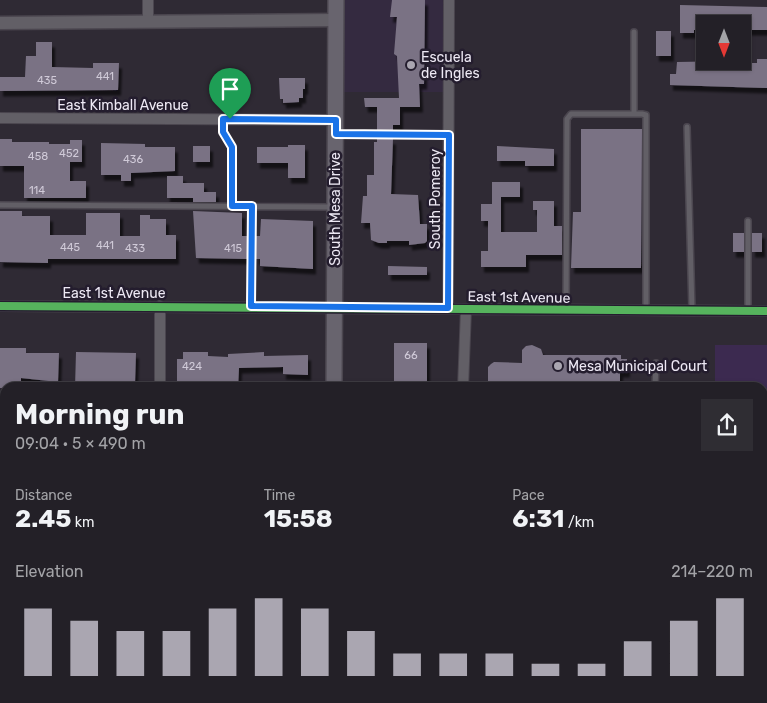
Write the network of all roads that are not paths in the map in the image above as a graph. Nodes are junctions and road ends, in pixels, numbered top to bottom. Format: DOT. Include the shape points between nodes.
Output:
graph roads {
  1 [pos="148,0"];
  2 [pos="336,0"];
  3 [pos="450,0"];
  4 [pos="336,20"];
  5 [pos="148,22"];
  6 [pos="0,23"];
  7 [pos="634,32"];
  8 [pos="634,114"];
  9 [pos="0,118"];
  10 [pos="223,119"];
  11 [pos="336,127"];
  12 [pos="687,127"];
  13 [pos="449,135"];
  14 [pos="0,205"];
  15 [pos="232,206"];
  16 [pos="252,206"];
  17 [pos="335,207"];
  18 [pos="748,222"];
  19 [pos="0,306"];
  20 [pos="160,306"];
  21 [pos="251,306"];
  22 [pos="335,307"];
  23 [pos="448,308"];
  24 [pos="466,309"];
  25 [pos="566,310"];
  26 [pos="646,310"];
  27 [pos="692,311"];
  28 [pos="748,311"];
  29 [pos="767,311"];
  30 [pos="656,363"];
  31 [pos="160,382"];
  32 [pos="334,382"];
  33 [pos="463,382"];
  34 [pos="655,382"];
  1 -- 5 [label="street"];
  2 -- 4 [label="main road, South Mesa Drive"];
  3 -- 13 [label="street, South Pomeroy"];
  4 -- 5 [label="street"];
  4 -- 11 [label="main road, South Mesa Drive"];
  5 -- 6 [label="street"];
  7 -- 8 [label="lane"];
  8 -- 25 [label="lane" via="571,114 567,119"];
  8 -- 26 [label="lane" via="646,116"];
  9 -- 10 [label="street, East Kimball Avenue"];
  10 -- 11 [label="street, East Kimball Avenue"];
  10 -- 15 [label="lane" via="223,132 232,147"];
  11 -- 13 [label="lane"];
  11 -- 17 [label="main road, South Mesa Drive"];
  12 -- 27 [label="lane"];
  13 -- 23 [label="street, South Pomeroy"];
  14 -- 15 [label="lane"];
  15 -- 16 [label="lane"];
  16 -- 17 [label="lane"];
  16 -- 21 [label="lane"];
  17 -- 22 [label="main road, South Mesa Drive"];
  18 -- 28 [label="lane"];
  19 -- 20 [label="street, East 1st Avenue"];
  20 -- 21 [label="street, East 1st Avenue"];
  20 -- 31 [label="street"];
  21 -- 22 [label="street, East 1st Avenue"];
  22 -- 23 [label="street, East 1st Avenue"];
  22 -- 32 [label="main road, South Mesa Drive"];
  23 -- 24 [label="street, East 1st Avenue"];
  24 -- 25 [label="street, East 1st Avenue"];
  24 -- 33 [label="street"];
  25 -- 26 [label="street, East 1st Avenue"];
  26 -- 27 [label="street, East 1st Avenue"];
  27 -- 28 [label="street, East 1st Avenue"];
  28 -- 29 [label="street, East 1st Avenue"];
  30 -- 34 [label="lane"];
}
